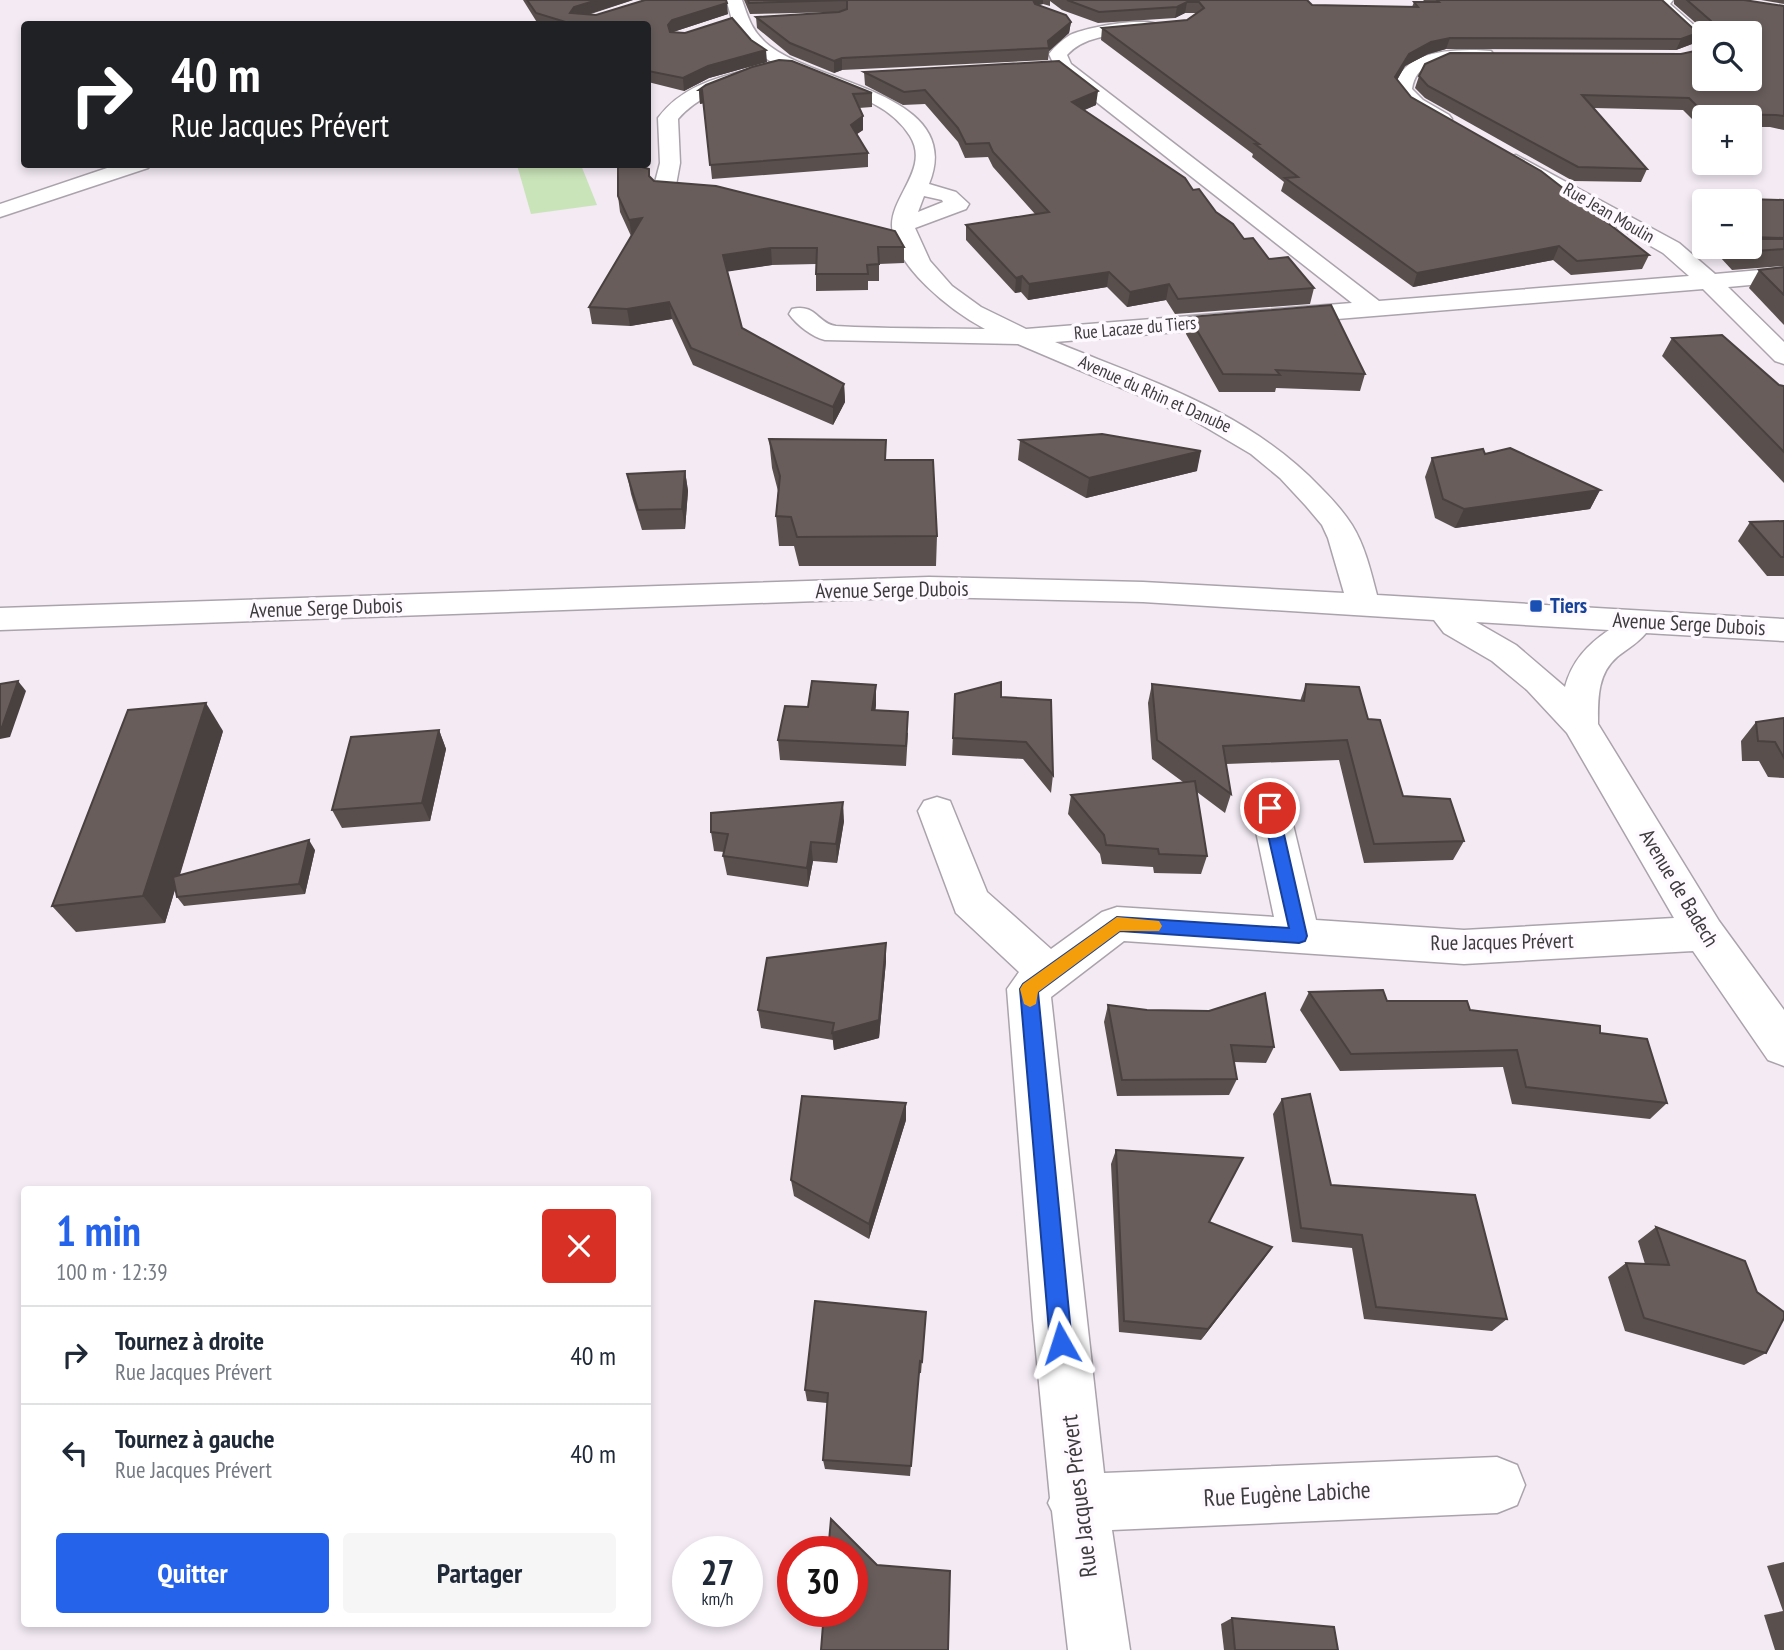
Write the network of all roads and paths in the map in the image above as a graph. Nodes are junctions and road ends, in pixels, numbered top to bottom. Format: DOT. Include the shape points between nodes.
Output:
graph roads {
  1 [pos="1665,0"];
  2 [pos="740,16"];
  3 [pos="1077,23"];
  4 [pos="1166,27"];
  5 [pos="1092,31"];
  6 [pos="1692,40"];
  7 [pos="1503,56"];
  8 [pos="789,64"];
  9 [pos="869,77"];
  10 [pos="827,79"];
  11 [pos="1140,102"];
  12 [pos="1108,103"];
  13 [pos="1170,125"];
  14 [pos="1142,130"];
  15 [pos="1465,132"];
  16 [pos="1501,152"];
  17 [pos="129,168"];
  18 [pos="916,187"];
  19 [pos="727,194"];
  20 [pos="0,211"];
  21 [pos="903,226"];
  22 [pos="1784,275"];
  23 [pos="1709,281"];
  24 [pos="1372,307"];
  25 [pos="801,314"];
  26 [pos="1023,337"];
  27 [pos="1784,356"];
  28 [pos="1363,604"];
  29 [pos="1443,609"];
  30 [pos="0,619"];
  31 [pos="1637,622"];
  32 [pos="1784,630"];
  33 [pos="1580,724"];
  34 [pos="1270,808"];
  35 [pos="937,811"];
  36 [pos="1704,933"];
  37 [pos="1299,936"];
  38 [pos="1049,974"];
  39 [pos="1784,1046"];
  40 [pos="1497,1485"];
  41 [pos="1077,1503"];
  42 [pos="1099,1650"];
  1 -- 6 [label="street" via="1660,3"];
  2 -- 8 [label="street" via="744,29 763,48"];
  3 -- 5 [label="street"];
  4 -- 5 [label="street"];
  5 -- 12 [label="street" via="1067,43 1058,54 1056,68"];
  7 -- 15 [label="street" via="1446,57 1418,64 1406,76 1403,90 1416,104"];
  8 -- 10 [label="street"];
  8 -- 19 [label="street" via="722,82 682,101 668,118 670,163 664,190"];
  9 -- 10 [label="street"];
  10 -- 18 [label="street" via="882,100 909,121 924,141 929,161"];
  11 -- 12 [label="street"];
  12 -- 14 [label="street"];
  13 -- 14 [label="street"];
  14 -- 24 [label="street"];
  16 -- 23 [label="street, Rue Jean Moulin" via="1671,248"];
  17 -- 20 [label="street"];
  18 -- 21 [label="street"];
  18 -- 21 [label="street" via="958,204"];
  21 -- 26 [label="street, Avenue du Rhin et Danube" via="913,252 931,278 965,309"];
  22 -- 23 [label="street, Rue Lacaze du Tiers"];
  23 -- 24 [label="street, Rue Lacaze du Tiers"];
  23 -- 27 [label="street, Rue Jean Moulin"];
  24 -- 26 [label="street, Rue Lacaze du Tiers"];
  25 -- 26 [label="street, Avenue du Rhin et Danube" via="825,333"];
  26 -- 28 [label="street, Avenue du Rhin et Danube" via="1177,400 1236,430 1274,457 1339,527"];
  28 -- 29 [label="street, Avenue Serge Dubois"];
  28 -- 30 [label="street, Avenue Serge Dubois" via="929,587"];
  29 -- 31 [label="street, Avenue Serge Dubois"];
  29 -- 33 [label="street, Avenue de Badech" via="1456,625 1504,653 1539,682"];
  31 -- 32 [label="street, Avenue Serge Dubois"];
  31 -- 33 [label="street" via="1629,635 1600,654 1586,674 1579,695"];
  33 -- 36 [label="street, Avenue de Badech"];
  34 -- 37 [label="street"];
  35 -- 38 [label="street" via="970,901"];
  36 -- 37 [label="street, Rue Jacques Prévert" via="1464,947"];
  36 -- 39 [label="street, Avenue de Badech"];
  37 -- 38 [label="street, Rue Jacques Prévert" via="1117,924"];
  38 -- 41 [label="street, Rue Jacques Prévert" via="1029,989"];
  40 -- 41 [label="street, Rue Eugène Labiche"];
  41 -- 42 [label="street, Rue Jacques Prévert"];
}
